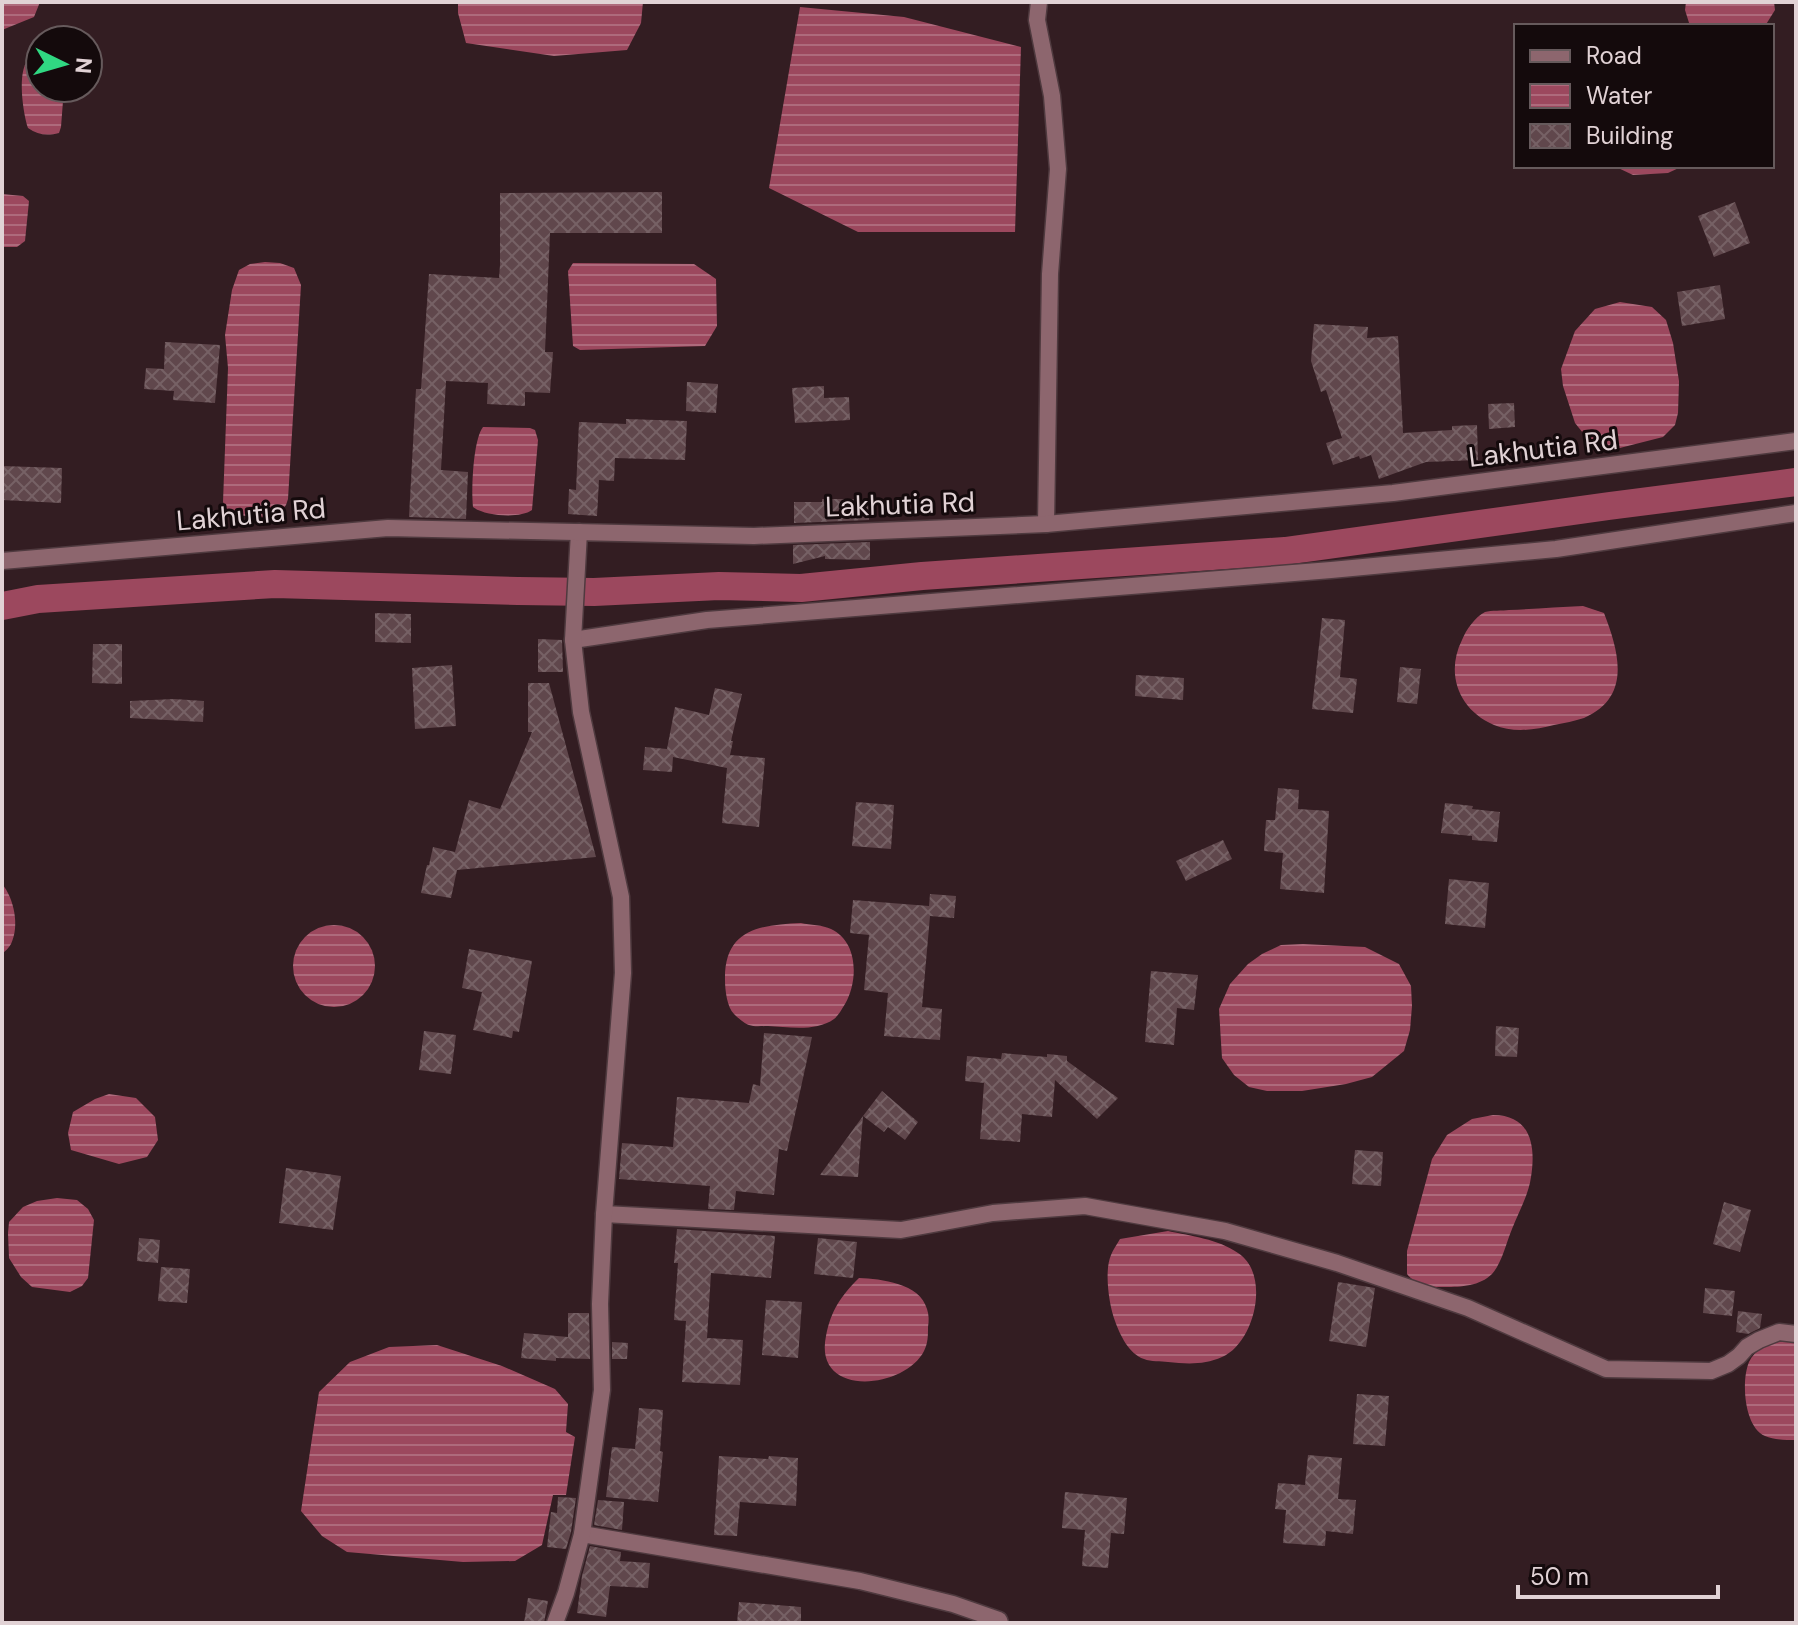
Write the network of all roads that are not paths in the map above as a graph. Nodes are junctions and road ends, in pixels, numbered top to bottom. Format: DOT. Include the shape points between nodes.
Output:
graph roads {
  1 [pos="1039,2"];
  2 [pos="1796,441"];
  3 [pos="1796,513"];
  4 [pos="1046,524"];
  5 [pos="579,532"];
  6 [pos="2,561"];
  7 [pos="573,640"];
  8 [pos="604,1214"];
  9 [pos="1796,1334"];
  10 [pos="582,1534"];
  11 [pos="555,1623"];
  12 [pos="1000,1623"];
  1 -- 4 [label="street" via="1037,20 1052,96 1058,169 1050,274"];
  2 -- 4 [label="street, Lakhutia Rd" via="1393,493"];
  3 -- 7 [label="street" via="1556,549 707,620"];
  4 -- 5 [label="street, Lakhutia Rd" via="754,536"];
  5 -- 6 [label="street, Lakhutia Rd" via="388,528"];
  5 -- 7 [label="street"];
  7 -- 8 [label="street" via="581,712 621,897 623,973"];
  8 -- 9 [label="street" via="901,1230 993,1213 1085,1206 1225,1231 1337,1263 1468,1308 1606,1369 1711,1371 1759,1340 1779,1332"];
  8 -- 10 [label="street" via="602,1390"];
  10 -- 11 [label="street"];
  10 -- 12 [label="street" via="860,1581 953,1604"];
}
